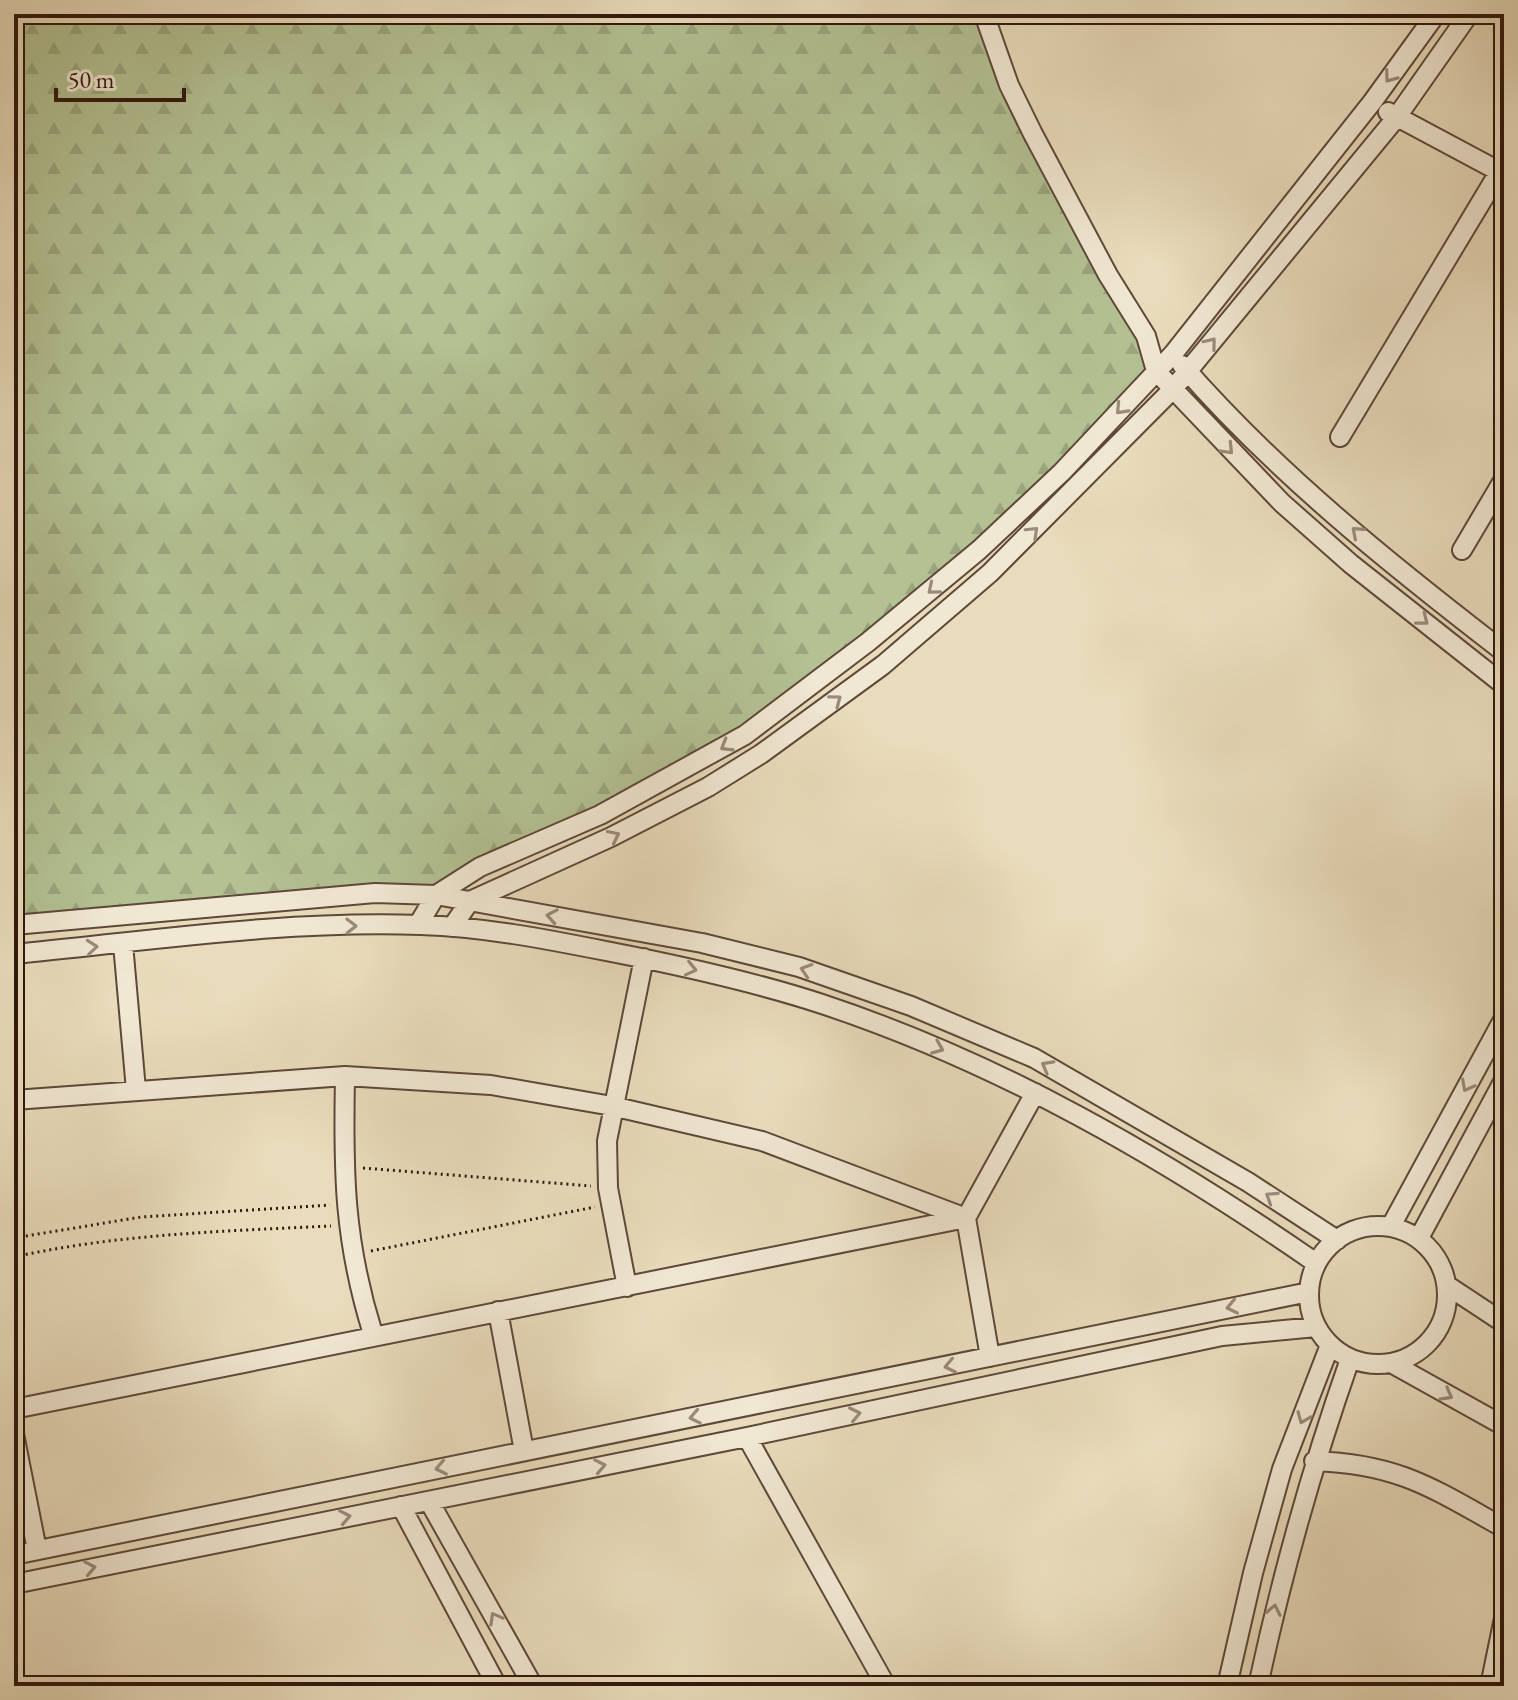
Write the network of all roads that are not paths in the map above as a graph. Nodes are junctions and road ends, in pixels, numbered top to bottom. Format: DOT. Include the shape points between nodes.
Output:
graph roads {
  1 [pos="984,14"];
  2 [pos="1436,14"];
  3 [pos="1469,14"];
  4 [pos="1373,101"];
  5 [pos="1396,118"];
  6 [pos="1503,170"];
  7 [pos="1146,336"];
  8 [pos="1173,354"];
  9 [pos="1156,371"];
  10 [pos="1188,371"];
  11 [pos="1173,389"];
  12 [pos="1340,437"];
  13 [pos="1504,479"];
  14 [pos="1462,550"];
  15 [pos="1504,652"];
  16 [pos="1504,685"];
  17 [pos="436,895"];
  18 [pos="470,901"];
  19 [pos="14,925"];
  20 [pos="418,925"];
  21 [pos="452,927"];
  22 [pos="123,944"];
  23 [pos="14,954"];
  24 [pos="644,958"];
  25 [pos="1504,1018"];
  26 [pos="345,1076"];
  27 [pos="1504,1080"];
  28 [pos="136,1090"];
  29 [pos="1035,1093"];
  30 [pos="14,1100"];
  31 [pos="612,1106"];
  32 [pos="966,1218"];
  33 [pos="1391,1226"];
  34 [pos="1419,1238"];
  35 [pos="1337,1240"];
  36 [pos="1316,1263"];
  37 [pos="1448,1286"];
  38 [pos="627,1287"];
  39 [pos="1309,1292"];
  40 [pos="498,1311"];
  41 [pos="1504,1323"];
  42 [pos="1316,1327"];
  43 [pos="373,1334"];
  44 [pos="1330,1345"];
  45 [pos="990,1357"];
  46 [pos="1350,1359"];
  47 [pos="1391,1363"];
  48 [pos="14,1409"];
  49 [pos="1504,1426"];
  50 [pos="14,1434"];
  51 [pos="747,1437"];
  52 [pos="524,1451"];
  53 [pos="1314,1461"];
  54 [pos="429,1501"];
  55 [pos="401,1506"];
  56 [pos="1504,1528"];
  57 [pos="37,1550"];
  58 [pos="14,1555"];
  59 [pos="14,1584"];
  60 [pos="1504,1618"];
  61 [pos="14,1678"];
  62 [pos="19,1686"];
  63 [pos="497,1686"];
  64 [pos="533,1686"];
  65 [pos="886,1686"];
  66 [pos="1227,1686"];
  67 [pos="1258,1686"];
  68 [pos="1490,1686"];
  1 -- 7 [label="street" via="1009,85 1066,200"];
  2 -- 4 [label="street, one-way"];
  3 -- 5 [label="street"];
  4 -- 5 [label="street"];
  4 -- 8 [label="street"];
  5 -- 6 [label="street"];
  10 -- 5 [label="street, one-way"];
  6 -- 12 [label="street"];
  7 -- 8 [label="street"];
  7 -- 9 [label="street"];
  8 -- 9 [label="street"];
  8 -- 10 [label="street"];
  9 -- 11 [label="street"];
  9 -- 17 [label="street, one-way" via="1062,472 979,550 792,702 696,764 600,815 480,867"];
  10 -- 11 [label="street"];
  15 -- 10 [label="street, one-way" via="1299,481"];
  11 -- 16 [label="street, one-way" via="1282,503"];
  18 -- 11 [label="street, one-way" via="708,787 807,722 990,573"];
  13 -- 14 [label="street"];
  17 -- 18 [label="street"];
  17 -- 19 [label="street" via="304,897"];
  17 -- 20 [label="street"];
  18 -- 21 [label="street"];
  35 -- 18 [label="street, one-way" via="1236,1174 1034,1058 911,1006 799,967 702,943"];
  20 -- 21 [label="street"];
  22 -- 20 [label="street, one-way" via="273,930"];
  21 -- 24 [label="street"];
  23 -- 22 [label="street, one-way"];
  22 -- 28 [label="street"];
  24 -- 29 [label="street, one-way" via="821,1004 943,1050"];
  24 -- 31 [label="street"];
  25 -- 33 [label="street, one-way"];
  26 -- 28 [label="street"];
  26 -- 31 [label="street" via="491,1085"];
  26 -- 43 [label="street" via="347,1225"];
  27 -- 34 [label="street"];
  28 -- 30 [label="street"];
  29 -- 32 [label="street"];
  29 -- 36 [label="street" via="1159,1160"];
  31 -- 32 [label="street" via="762,1141"];
  31 -- 38 [label="street" via="609,1196"];
  32 -- 38 [label="street"];
  32 -- 45 [label="street"];
  33 -- 34 [label="street"];
  33 -- 35 [label="street" via="1355,1230"];
  34 -- 37 [label="street"];
  35 -- 36 [label="street"];
  36 -- 39 [label="street"];
  37 -- 41 [label="street"];
  37 -- 47 [label="street" via="1444,1318 1432,1339 1413,1355"];
  38 -- 40 [label="street"];
  39 -- 42 [label="street"];
  39 -- 45 [label="street, one-way"];
  40 -- 43 [label="street"];
  40 -- 52 [label="street"];
  42 -- 44 [label="street"];
  51 -- 42 [label="street, one-way" via="1208,1339"];
  43 -- 48 [label="street"];
  44 -- 46 [label="street"];
  44 -- 66 [label="street, one-way" via="1282,1469"];
  45 -- 52 [label="street, one-way"];
  46 -- 47 [label="street"];
  46 -- 53 [label="street"];
  47 -- 49 [label="street, one-way"];
  50 -- 57 [label="street"];
  54 -- 51 [label="street, one-way"];
  51 -- 65 [label="street"];
  52 -- 57 [label="street, one-way"];
  53 -- 56 [label="street" via="1369,1464 1400,1473"];
  67 -- 53 [label="street, one-way" via="1282,1573"];
  54 -- 55 [label="street"];
  64 -- 54 [label="street, one-way"];
  59 -- 55 [label="street, one-way"];
  55 -- 63 [label="street"];
  57 -- 58 [label="street"];
  60 -- 68 [label="street"];
  61 -- 62 [label="street"];
}
